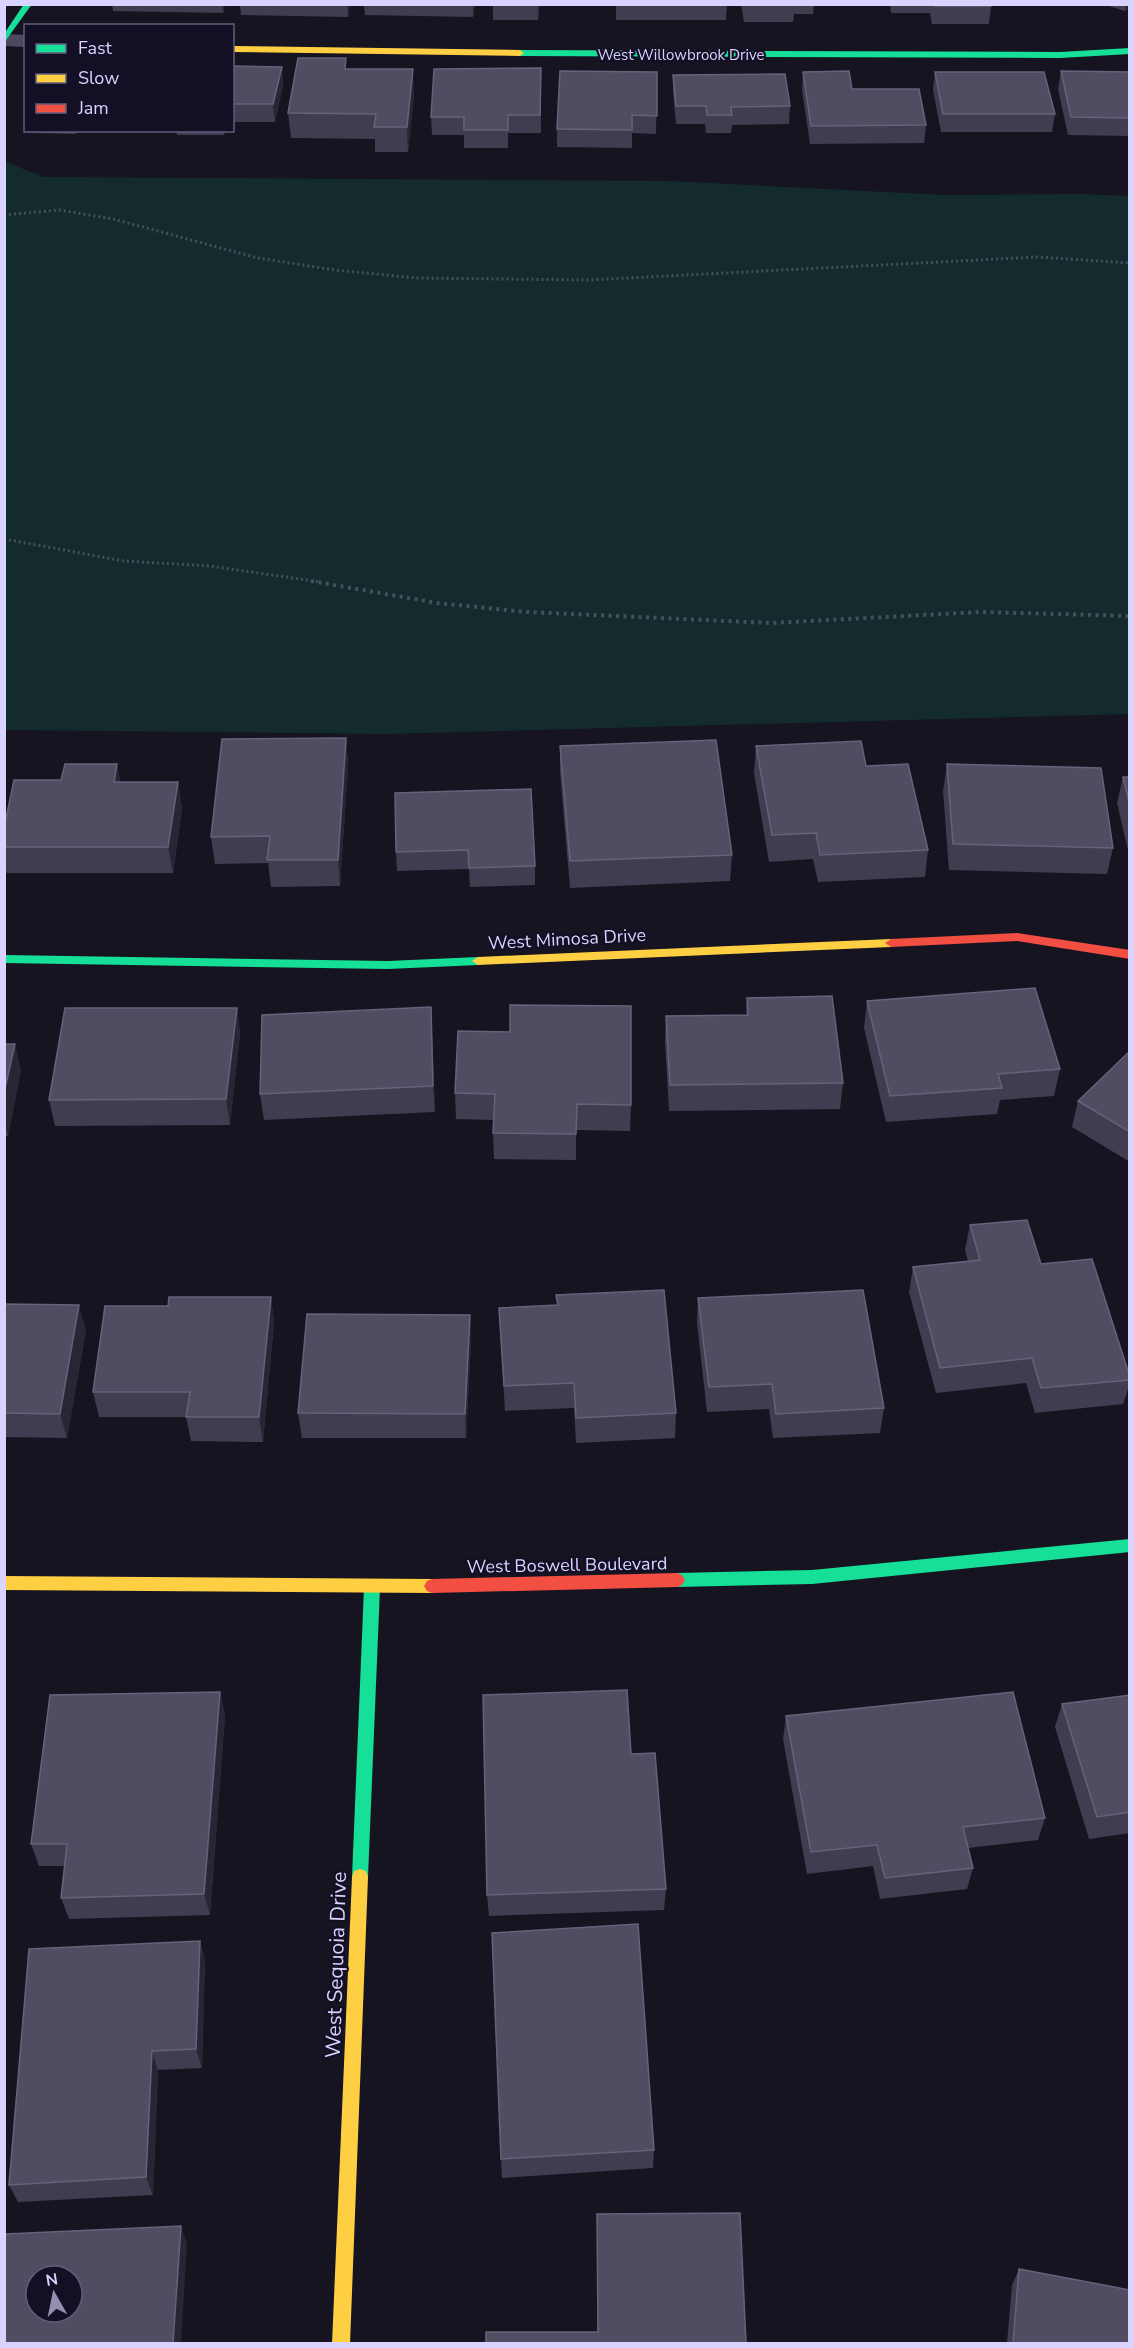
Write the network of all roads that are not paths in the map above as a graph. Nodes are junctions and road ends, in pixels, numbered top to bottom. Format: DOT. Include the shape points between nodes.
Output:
graph roads {
  1 [pos="28,4"];
  2 [pos="5,40"];
  3 [pos="24,41"];
  4 [pos="234,49"];
  5 [pos="1130,51"];
  6 [pos="1130,955"];
  7 [pos="4,959"];
  8 [pos="1130,1545"];
  9 [pos="4,1584"];
  10 [pos="372,1588"];
  11 [pos="341,2343"];
  1 -- 2 [label="street"];
  2 -- 3 [label="street"];
  4 -- 5 [label="street, West Willowbrook Drive" via="664,56 1060,55"];
  6 -- 7 [label="street, West Mimosa Drive" via="1017,937 388,965"];
  8 -- 10 [label="street, West Boswell Boulevard" via="812,1577"];
  9 -- 10 [label="street, West Boswell Boulevard"];
  10 -- 11 [label="street, West Sequoia Drive"];
}
